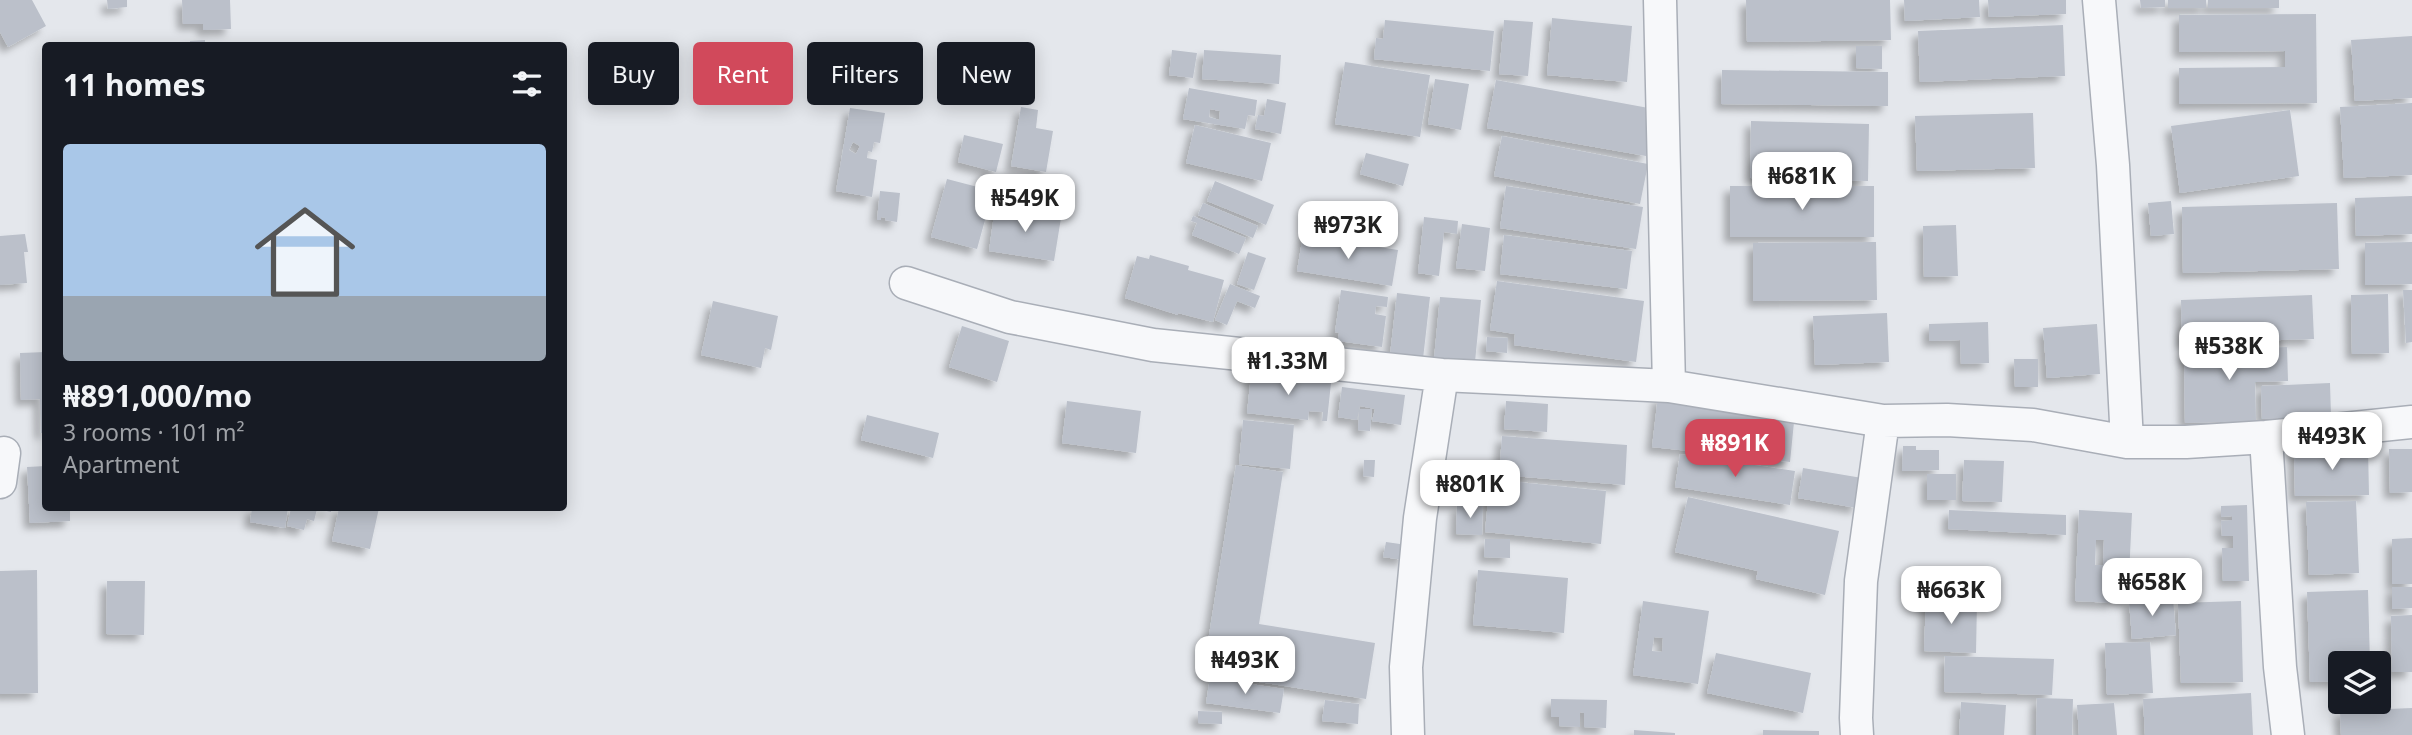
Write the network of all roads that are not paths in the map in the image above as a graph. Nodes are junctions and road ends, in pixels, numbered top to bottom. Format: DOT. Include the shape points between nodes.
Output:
graph roads {
  1 [pos="1660,0"];
  2 [pos="2099,0"];
  3 [pos="906,282"];
  4 [pos="1442,375"];
  5 [pos="1669,386"];
  6 [pos="1884,421"];
  7 [pos="2412,422"];
  8 [pos="2266,437"];
  9 [pos="2127,442"];
  10 [pos="1408,735"];
  11 [pos="1857,735"];
  12 [pos="2288,735"];
  1 -- 5 [label="street"];
  2 -- 9 [label="street" via="2113,165"];
  3 -- 4 [label="street" via="1010,317 1153,345"];
  4 -- 5 [label="street"];
  4 -- 10 [label="street" via="1420,518 1406,667"];
  5 -- 6 [label="street"];
  6 -- 9 [label="street" via="2033,425"];
  6 -- 11 [label="street" via="1861,581"];
  7 -- 8 [label="street"];
  8 -- 9 [label="street"];
  8 -- 12 [label="street"];
}
